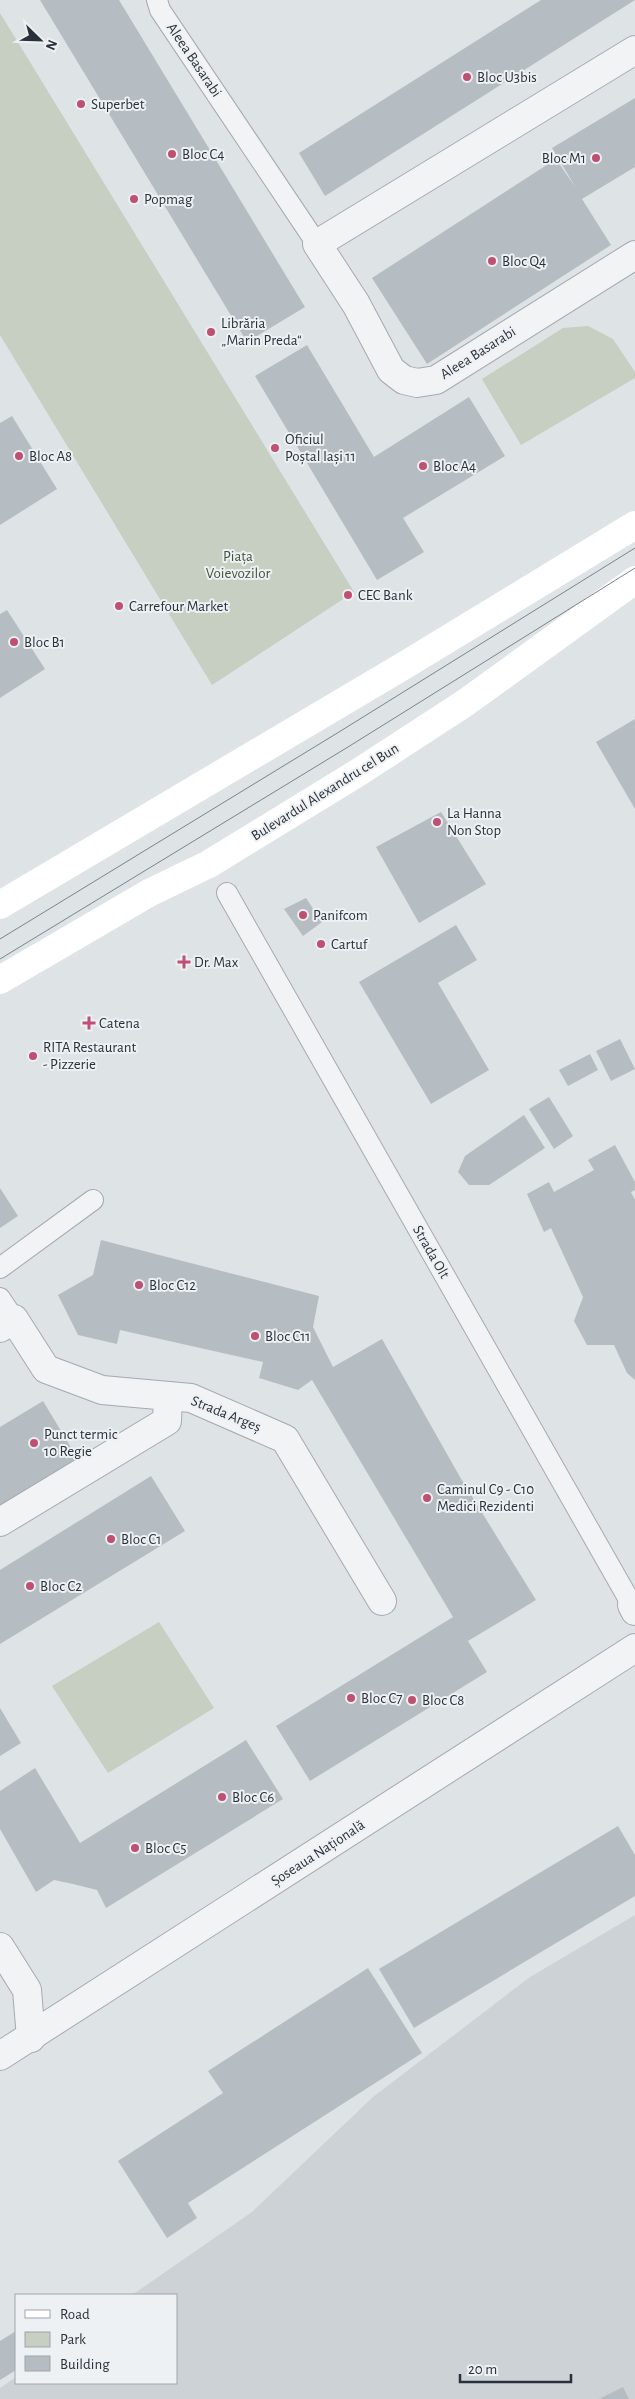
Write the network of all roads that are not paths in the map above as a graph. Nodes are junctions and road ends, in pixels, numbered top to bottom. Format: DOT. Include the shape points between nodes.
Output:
graph roads {
  1 [pos="157,0"];
  2 [pos="635,50"];
  3 [pos="317,244"];
  4 [pos="635,255"];
  5 [pos="635,524"];
  6 [pos="635,580"];
  7 [pos="227,893"];
  8 [pos="0,905"];
  9 [pos="0,980"];
  10 [pos="93,1200"];
  11 [pos="0,1268"];
  12 [pos="5,1315"];
  13 [pos="168,1396"];
  14 [pos="0,1522"];
  15 [pos="382,1601"];
  16 [pos="633,1608"];
  17 [pos="635,1648"];
  18 [pos="0,1947"];
  19 [pos="31,2038"];
  20 [pos="0,2056"];
  1 -- 3 [label="lane, Aleea Basarabi" via="160,10"];
  2 -- 3 [label="street"];
  3 -- 4 [label="street, Aleea Basarabi" via="356,304 391,370 404,380 417,383 436,380"];
  5 -- 8 [label="main road" via="405,665"];
  6 -- 9 [label="main road, Bulevardul Alexandru cel Bun" via="465,703 359,772 209,864 149,894"];
  7 -- 16 [label="lane, Strada Olt"];
  10 -- 11 [label="lane"];
  12 -- 13 [label="street" via="46,1370 102,1390"];
  13 -- 14 [label="street, Strada Argeș" via="167,1422"];
  13 -- 15 [label="street, Strada Argeș" via="192,1398 285,1439"];
  17 -- 19 [label="street, Șoseaua Națională"];
  18 -- 19 [label="street" via="27,1990"];
  19 -- 20 [label="street, Șoseaua Națională"];
}
